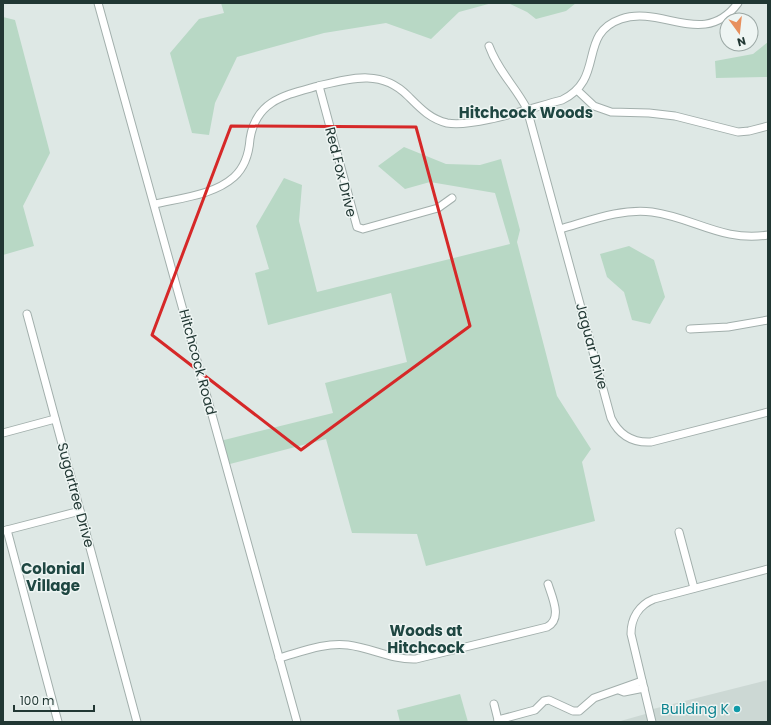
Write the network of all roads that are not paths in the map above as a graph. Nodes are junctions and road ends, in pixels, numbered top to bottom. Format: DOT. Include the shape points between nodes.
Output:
graph roads {
  1 [pos="98,3"];
  2 [pos="738,3"];
  3 [pos="489,46"];
  4 [pos="319,86"];
  5 [pos="577,90"];
  6 [pos="527,109"];
  7 [pos="768,126"];
  8 [pos="452,198"];
  9 [pos="155,204"];
  10 [pos="560,229"];
  11 [pos="768,234"];
  12 [pos="27,314"];
  13 [pos="768,320"];
  14 [pos="690,329"];
  15 [pos="768,412"];
  16 [pos="55,418"];
  17 [pos="3,433"];
  18 [pos="80,511"];
  19 [pos="5,531"];
  20 [pos="680,532"];
  21 [pos="768,569"];
  22 [pos="548,584"];
  23 [pos="694,588"];
  24 [pos="279,658"];
  25 [pos="642,681"];
  26 [pos="644,688"];
  27 [pos="619,690"];
  28 [pos="494,704"];
  29 [pos="498,721"];
  30 [pos="58,722"];
  31 [pos="137,722"];
  32 [pos="296,722"];
  33 [pos="652,722"];
  1 -- 9 [label="street, Hitchcock Road"];
  2 -- 5 [label="street" via="720,20 703,25 638,16 615,21 605,28 597,39 587,76"];
  3 -- 6 [label="street, Jaguar Drive" via="497,66 516,89"];
  4 -- 6 [label="street" via="358,77 380,79 400,88 428,115 452,124 470,123"];
  4 -- 8 [label="street, Red Fox Drive" via="357,227 363,229 438,208"];
  4 -- 9 [label="street" via="282,96 266,106 254,126 244,165 227,182 208,192"];
  5 -- 6 [label="street" via="562,100"];
  5 -- 7 [label="street" via="594,106 611,112 675,116 738,132"];
  6 -- 10 [label="street, Jaguar Drive"];
  9 -- 24 [label="street, Hitchcock Road"];
  10 -- 11 [label="street" via="618,214 638,212 664,214 728,235"];
  10 -- 15 [label="street, Jaguar Drive" via="611,418 622,434 636,441 651,442"];
  12 -- 16 [label="street, Sugartree Drive"];
  13 -- 14 [label="street" via="728,327"];
  16 -- 17 [label="street"];
  16 -- 18 [label="street, Sugartree Drive"];
  18 -- 19 [label="street"];
  18 -- 31 [label="street, Sugartree Drive"];
  19 -- 30 [label="street"];
  20 -- 23 [label="street"];
  21 -- 23 [label="street"];
  22 -- 24 [label="street" via="556,616 548,627 416,659 399,659 355,646 337,644"];
  23 -- 25 [label="street" via="650,601 643,605 632,622 631,634"];
  24 -- 32 [label="street, Hitchcock Road"];
  25 -- 26 [label="street"];
  25 -- 27 [label="street"];
  26 -- 27 [label="street" via="624,692"];
  26 -- 33 [label="street"];
  27 -- 29 [label="street" via="594,698 579,711 573,711 549,700 544,701 536,710"];
  28 -- 29 [label="street"];
}
